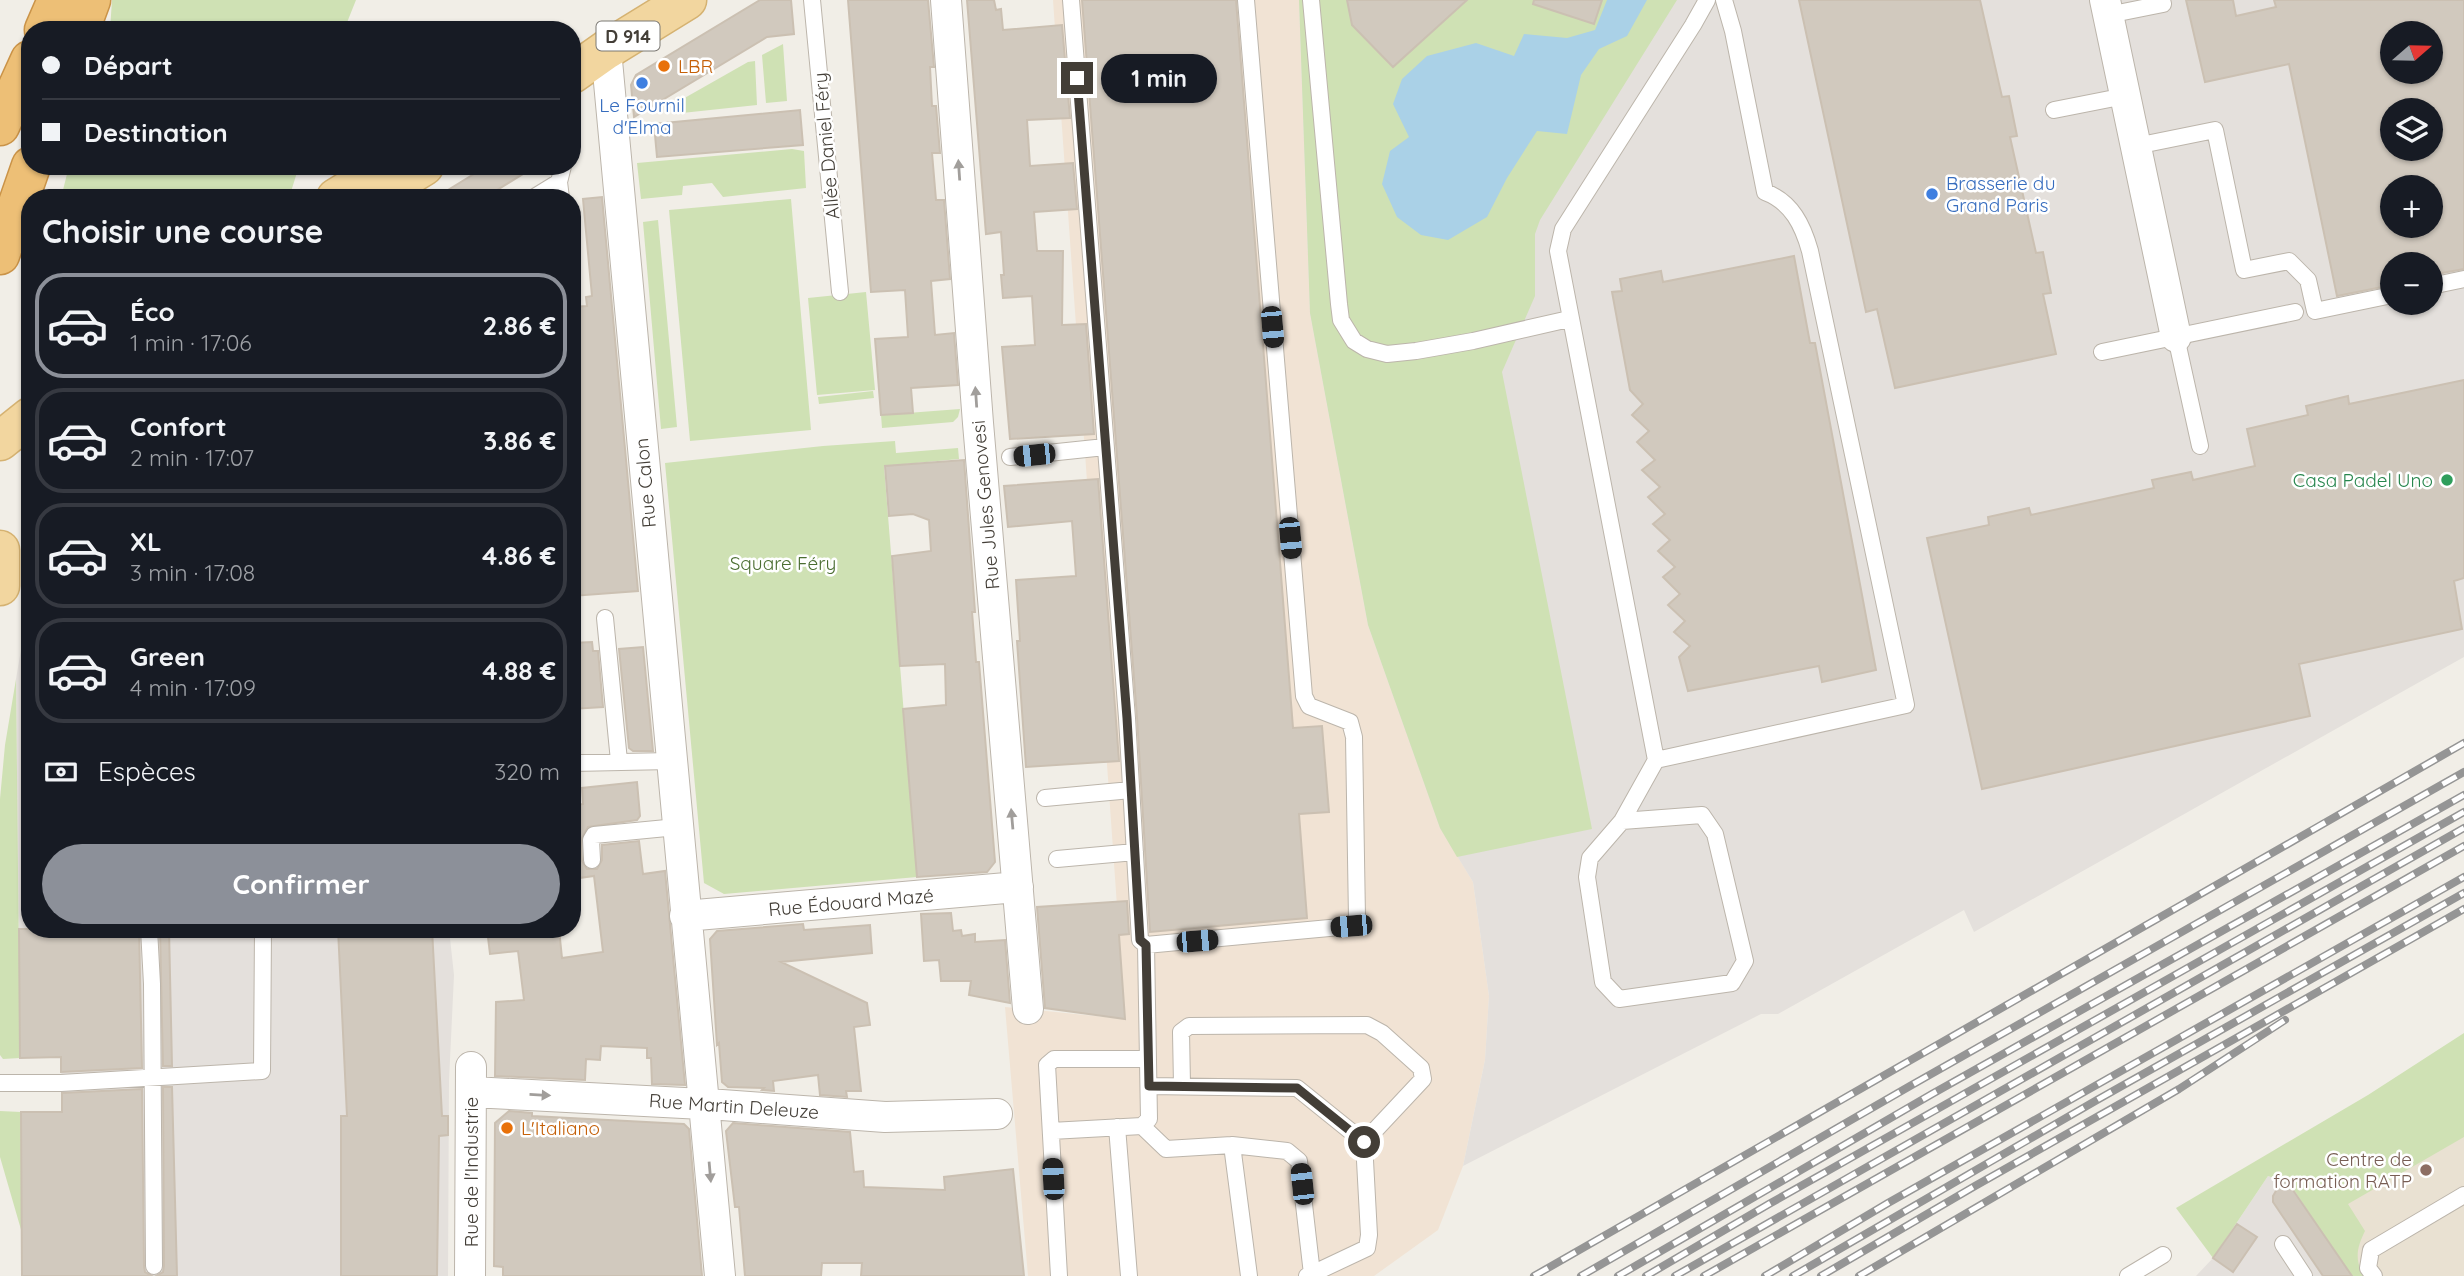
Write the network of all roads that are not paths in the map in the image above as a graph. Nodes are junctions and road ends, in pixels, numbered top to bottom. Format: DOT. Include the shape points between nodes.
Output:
graph roads {
  1 [pos="57,0"];
  2 [pos="91,0"];
  3 [pos="657,0"];
  4 [pos="687,0"];
  5 [pos="812,0"];
  6 [pos="946,0"];
  7 [pos="1071,0"];
  8 [pos="1246,0"];
  9 [pos="1311,0"];
  10 [pos="1707,0"];
  11 [pos="1724,0"];
  12 [pos="2162,0"];
  13 [pos="2107,8"];
  14 [pos="48,21"];
  15 [pos="83,21"];
  16 [pos="589,51"];
  17 [pos="21,80"];
  18 [pos="2125,96"];
  19 [pos="2054,110"];
  20 [pos="0,126"];
  21 [pos="2136,146"];
  22 [pos="400,175"];
  23 [pos="377,184"];
  24 [pos="21,195"];
  25 [pos="1,253"];
  26 [pos="2464,279"];
  27 [pos="2443,283"];
  28 [pos="840,292"];
  29 [pos="2380,297"];
  30 [pos="2295,312"];
  31 [pos="1569,319"];
  32 [pos="2176,337"];
  33 [pos="2102,352"];
  34 [pos="21,396"];
  35 [pos="0,411"];
  36 [pos="21,424"];
  37 [pos="0,441"];
  38 [pos="2200,446"];
  39 [pos="1105,447"];
  40 [pos="1010,457"];
  41 [pos="0,550"];
  42 [pos="0,586"];
  43 [pos="605,618"];
  44 [pos="1656,760"];
  45 [pos="619,761"];
  46 [pos="671,761"];
  47 [pos="581,763"];
  48 [pos="1131,790"];
  49 [pos="1045,798"];
  50 [pos="1622,821"];
  51 [pos="677,827"];
  52 [pos="1135,852"];
  53 [pos="1057,859"];
  54 [pos="592,860"];
  55 [pos="1018,887"];
  56 [pos="685,916"];
  57 [pos="149,938"];
  58 [pos="263,938"];
  59 [pos="1146,945"];
  60 [pos="1028,1009"];
  61 [pos="1148,1059"];
  62 [pos="471,1079"];
  63 [pos="0,1083"];
  64 [pos="1182,1085"];
  65 [pos="1149,1086"];
  66 [pos="703,1104"];
  67 [pos="997,1114"];
  68 [pos="1142,1126"];
  69 [pos="1117,1127"];
  70 [pos="1051,1131"];
  71 [pos="1364,1142"];
  72 [pos="1232,1145"];
  73 [pos="2464,1195"];
  74 [pos="2283,1244"];
  75 [pos="2163,1255"];
  76 [pos="154,1266"];
  77 [pos="1310,1275"];
  78 [pos="470,1276"];
  79 [pos="720,1276"];
  80 [pos="1059,1276"];
  81 [pos="1129,1276"];
  82 [pos="1249,1276"];
  83 [pos="2128,1276"];
  84 [pos="2304,1276"];
  85 [pos="2374,1276"];
  1 -- 14 [label="highway"];
  2 -- 15 [label="highway"];
  3 -- 16 [label="main road, D 914"];
  4 -- 16 [label="main road, D 914"];
  5 -- 28 [label="lane, Allée Daniel Féry"];
  55 -- 6 [label="street, Rue Jules Genovesi, one-way"];
  7 -- 39 [label="lane"];
  8 -- 59 [label="lane" via="1304,696 1309,706 1350,722 1354,737 1357,918 1351,926"];
  9 -- 31 [label="lane" via="1339,304 1348,334 1367,349 1397,354"];
  10 -- 31 [label="lane" via="1563,229 1558,263"];
  11 -- 44 [label="lane" via="1765,192 1793,212 1810,251 1906,705"];
  12 -- 13 [label="lane" via="2163,4"];
  13 -- 18 [label="street"];
  16 -- 46 [label="street, Rue Calon"];
  17 -- 20 [label="highway"];
  18 -- 19 [label="lane"];
  18 -- 21 [label="street"];
  21 -- 29 [label="lane" via="2215,130 2244,270 2290,261 2308,280 2315,311"];
  21 -- 32 [label="street"];
  22 -- 23 [label="main road"];
  24 -- 25 [label="highway"];
  26 -- 27 [label="lane"];
  30 -- 32 [label="lane"];
  31 -- 44 [label="lane"];
  32 -- 33 [label="lane"];
  32 -- 38 [label="lane"];
  34 -- 35 [label="main road"];
  36 -- 37 [label="main road"];
  39 -- 40 [label="lane"];
  39 -- 48 [label="lane"];
  41 -- 42 [label="main road"];
  43 -- 45 [label="lane"];
  44 -- 50 [label="lane"];
  45 -- 46 [label="lane"];
  45 -- 47 [label="lane"];
  46 -- 51 [label="street, Rue Calon"];
  48 -- 49 [label="lane"];
  48 -- 52 [label="lane"];
  50 -- 50 [label="lane" via="1590,858 1587,877 1603,982 1619,999 1732,982 1745,961 1715,834 1702,816"];
  51 -- 54 [label="lane" via="594,835"];
  51 -- 56 [label="street, Rue Calon"];
  52 -- 53 [label="lane"];
  52 -- 59 [label="lane" via="1140,940"];
  55 -- 56 [label="street, Rue Édouard Mazé"];
  55 -- 60 [label="street, Rue Jules Genovesi"];
  56 -- 66 [label="street, Rue Calon"];
  57 -- 76 [label="lane"];
  58 -- 63 [label="lane" via="262,1071"];
  59 -- 61 [label="lane"];
  61 -- 65 [label="lane"];
  61 -- 70 [label="lane" via="1054,1059 1047,1065"];
  62 -- 66 [label="street, Rue Martin Deleuze, one-way"];
  62 -- 78 [label="street, Rue de l'Industrie"];
  64 -- 65 [label="lane"];
  64 -- 71 [label="lane" via="1297,1088"];
  64 -- 71 [label="lane" via="1181,1032 1189,1026 1367,1025 1420,1068 1423,1079"];
  65 -- 68 [label="lane" via="1149,1119"];
  66 -- 67 [label="street, Rue Martin Deleuze" via="886,1117"];
  66 -- 79 [label="street, Rue Calon, one-way"];
  68 -- 69 [label="lane"];
  68 -- 72 [label="lane" via="1166,1149"];
  69 -- 70 [label="lane"];
  69 -- 81 [label="lane"];
  70 -- 80 [label="lane"];
  71 -- 77 [label="lane" via="1367,1248"];
  72 -- 77 [label="lane" via="1287,1151 1299,1161"];
  72 -- 82 [label="lane"];
  73 -- 85 [label="lane" via="2371,1250 2368,1268"];
  74 -- 84 [label="lane"];
  75 -- 83 [label="lane"];
}
